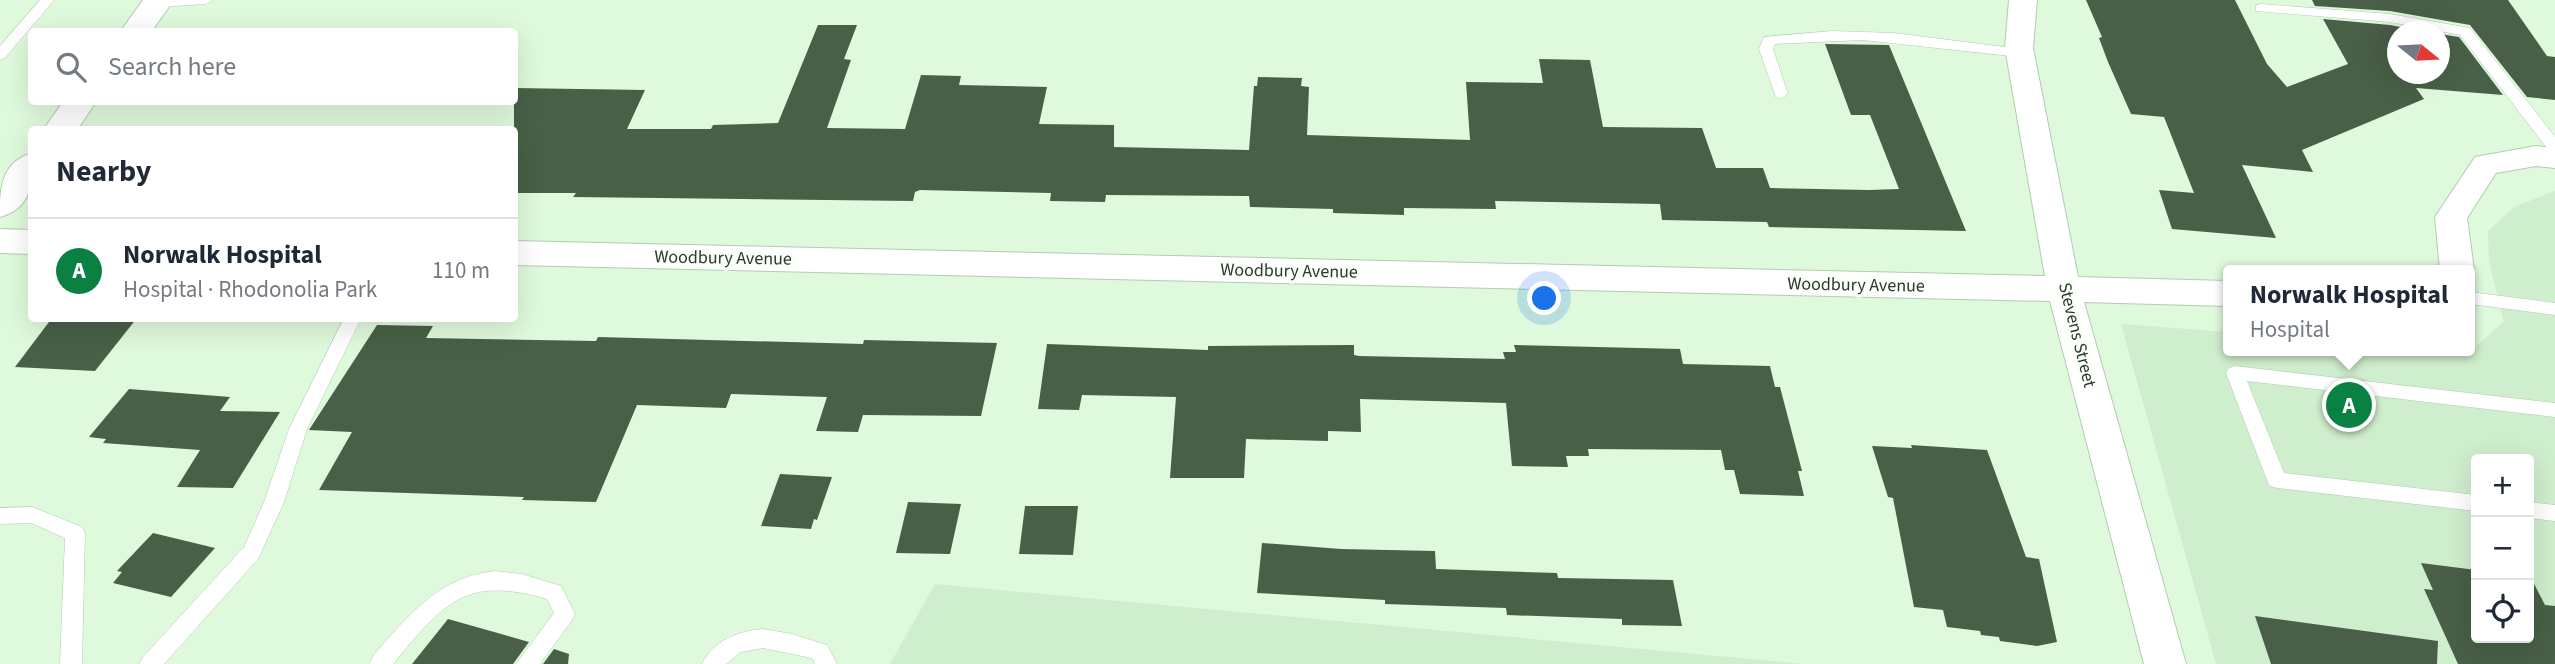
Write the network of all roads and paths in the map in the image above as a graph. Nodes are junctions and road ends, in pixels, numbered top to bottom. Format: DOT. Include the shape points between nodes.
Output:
graph roads {
  1 [pos="47,0"];
  2 [pos="206,0"];
  3 [pos="2023,0"];
  4 [pos="158,1"];
  5 [pos="2261,8"];
  6 [pos="138,28"];
  7 [pos="2020,53"];
  8 [pos="0,55"];
  9 [pos="1780,94"];
  10 [pos="78,105"];
  11 [pos="62,126"];
  12 [pos="2555,148"];
  13 [pos="2555,158"];
  14 [pos="28,170"];
  15 [pos="0,205"];
  16 [pos="0,241"];
  17 [pos="28,242"];
  18 [pos="518,253"];
  19 [pos="2456,265"];
  20 [pos="2064,290"];
  21 [pos="2223,293"];
  22 [pos="2475,299"];
  23 [pos="2555,309"];
  24 [pos="351,322"];
  25 [pos="2555,410"];
  26 [pos="2471,502"];
  27 [pos="2534,511"];
  28 [pos="2555,513"];
  29 [pos="0,516"];
  30 [pos="714,662"];
  31 [pos="71,664"];
  32 [pos="150,664"];
  33 [pos="380,664"];
  34 [pos="527,664"];
  35 [pos="826,664"];
  36 [pos="2165,664"];
  1 -- 8 [label="lane"];
  2 -- 4 [label="lane"];
  3 -- 7 [label="street, Stevens Street"];
  4 -- 6 [label="main road"];
  5 -- 12 [label="lane" via="2390,18 2465,31"];
  7 -- 9 [label="lane" via="1896,37 1769,40 1766,49"];
  7 -- 20 [label="street, Stevens Street"];
  10 -- 11 [label="main road"];
  13 -- 19 [label="street" via="2536,156 2487,164 2451,218"];
  14 -- 15 [label="main road"];
  16 -- 17 [label="street"];
  18 -- 20 [label="street, Woodbury Avenue"];
  20 -- 21 [label="street, Woodbury Avenue"];
  20 -- 36 [label="street, Stevens Street"];
  22 -- 23 [label="lane"];
  24 -- 32 [label="lane" via="298,429 251,553"];
  25 -- 26 [label="lane" via="2235,373 2277,480"];
  27 -- 28 [label="lane"];
  29 -- 31 [label="lane" via="32,515 75,533"];
  30 -- 35 [label="lane" via="732,646 751,638 787,640 820,652"];
  33 -- 34 [label="lane" via="443,595 466,582 495,579 554,593 565,614"];
}
